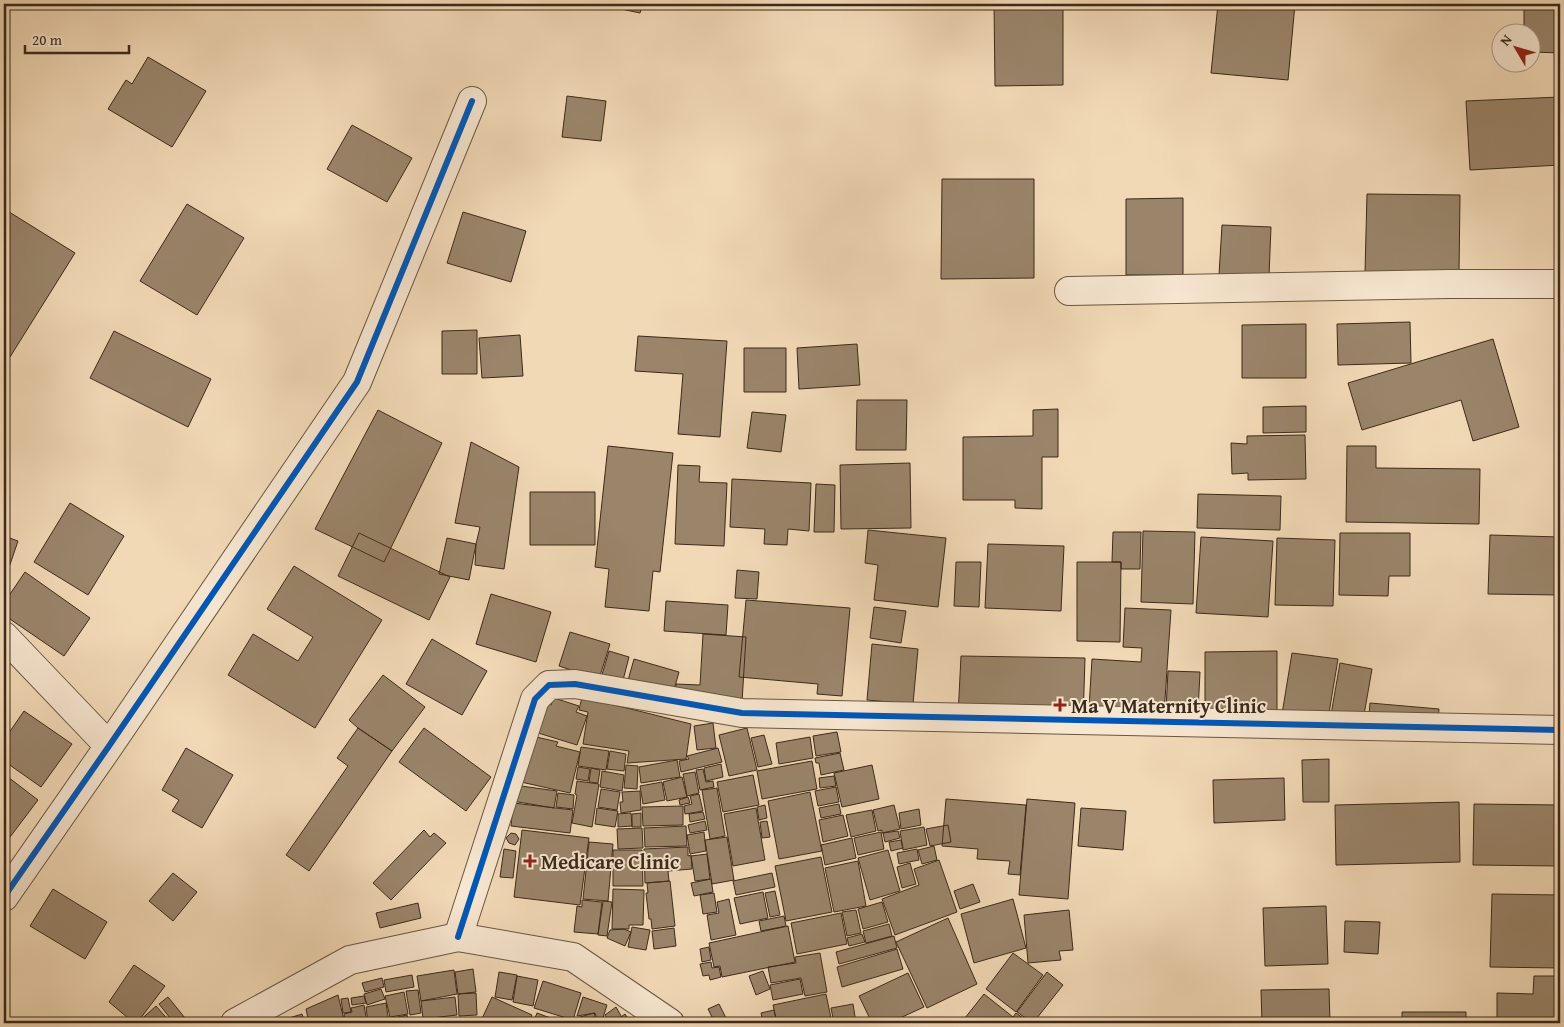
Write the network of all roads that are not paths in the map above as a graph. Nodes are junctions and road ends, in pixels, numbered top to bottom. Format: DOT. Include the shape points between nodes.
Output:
graph roads {
  1 [pos="472,101"];
  2 [pos="1560,284"];
  3 [pos="1069,291"];
  4 [pos="4,636"];
  5 [pos="1560,730"];
  6 [pos="109,746"];
  7 [pos="4,897"];
  8 [pos="458,937"];
  9 [pos="235,1023"];
  10 [pos="670,1023"];
  1 -- 6 [label="street" via="357,382"];
  2 -- 3 [label="street"];
  4 -- 6 [label="street"];
  5 -- 8 [label="street" via="742,713 575,684 549,685 535,699"];
  6 -- 7 [label="street"];
  8 -- 9 [label="street" via="350,960"];
  8 -- 10 [label="street" via="573,956"];
}
